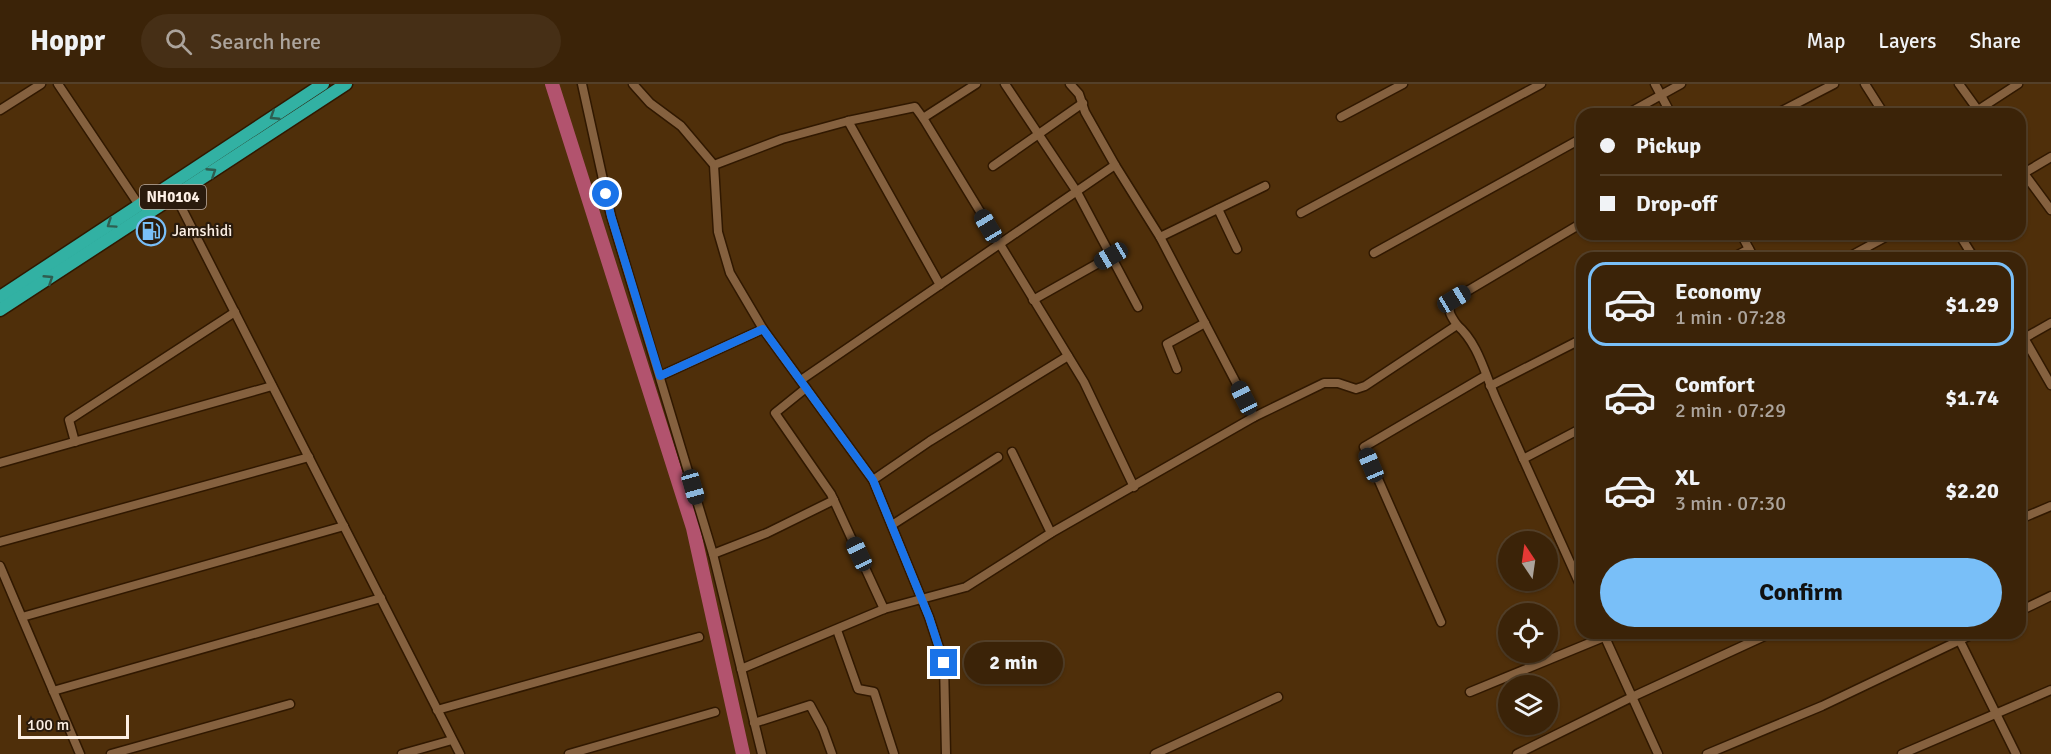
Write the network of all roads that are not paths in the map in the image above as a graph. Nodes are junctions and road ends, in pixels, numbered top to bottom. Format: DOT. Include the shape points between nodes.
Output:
graph roads {
  1 [pos="41,84"];
  2 [pos="58,84"];
  3 [pos="323,84"];
  4 [pos="346,84"];
  5 [pos="582,84"];
  6 [pos="633,84"];
  7 [pos="976,84"];
  8 [pos="1005,84"];
  9 [pos="1070,84"];
  10 [pos="1403,84"];
  11 [pos="1541,84"];
  12 [pos="1655,84"];
  13 [pos="1681,84"];
  14 [pos="1834,84"];
  15 [pos="1865,84"];
  16 [pos="1959,84"];
  17 [pos="2018,84"];
  18 [pos="965,87"];
  19 [pos="1661,95"];
  20 [pos="1083,103"];
  21 [pos="1638,108"];
  22 [pos="1668,108"];
  23 [pos="1788,108"];
  24 [pos="1880,108"];
  25 [pos="1976,108"];
  26 [pos="1985,108"];
  27 [pos="0,110"];
  28 [pos="1341,117"];
  29 [pos="923,118"];
  30 [pos="848,121"];
  31 [pos="1039,134"];
  32 [pos="1576,141"];
  33 [pos="2051,157"];
  34 [pos="714,165"];
  35 [pos="1115,165"];
  36 [pos="993,166"];
  37 [pos="2026,169"];
  38 [pos="2026,176"];
  39 [pos="1265,186"];
  40 [pos="172,191"];
  41 [pos="1077,192"];
  42 [pos="139,205"];
  43 [pos="1218,209"];
  44 [pos="2051,210"];
  45 [pos="1301,213"];
  46 [pos="1576,227"];
  47 [pos="1160,237"];
  48 [pos="1745,240"];
  49 [pos="1881,240"];
  50 [pos="998,244"];
  51 [pos="1237,249"];
  52 [pos="1749,249"];
  53 [pos="1743,252"];
  54 [pos="1751,252"];
  55 [pos="1858,252"];
  56 [pos="1374,253"];
  57 [pos="1111,256"];
  58 [pos="940,285"];
  59 [pos="0,297"];
  60 [pos="1033,300"];
  61 [pos="1138,307"];
  62 [pos="0,310"];
  63 [pos="235,312"];
  64 [pos="1205,323"];
  65 [pos="2051,323"];
  66 [pos="1457,325"];
  67 [pos="763,329"];
  68 [pos="2026,334"];
  69 [pos="1576,342"];
  70 [pos="2026,343"];
  71 [pos="1068,356"];
  72 [pos="1177,369"];
  73 [pos="660,376"];
  74 [pos="1485,376"];
  75 [pos="803,384"];
  76 [pos="2051,385"];
  77 [pos="272,386"];
  78 [pos="1490,386"];
  79 [pos="1254,417"];
  80 [pos="1576,431"];
  81 [pos="75,442"];
  82 [pos="1012,452"];
  83 [pos="309,457"];
  84 [pos="998,458"];
  85 [pos="1523,459"];
  86 [pos="0,464"];
  87 [pos="873,480"];
  88 [pos="1134,487"];
  89 [pos="834,500"];
  90 [pos="2051,506"];
  91 [pos="2026,516"];
  92 [pos="892,525"];
  93 [pos="344,526"];
  94 [pos="1051,533"];
  95 [pos="0,542"];
  96 [pos="713,554"];
  97 [pos="0,566"];
  98 [pos="1576,576"];
  99 [pos="2051,596"];
  100 [pos="381,598"];
  101 [pos="921,599"];
  102 [pos="2026,608"];
  103 [pos="884,609"];
  104 [pos="22,618"];
  105 [pos="1441,622"];
  106 [pos="837,630"];
  107 [pos="699,637"];
  108 [pos="1595,639"];
  109 [pos="1606,639"];
  110 [pos="1758,639"];
  111 [pos="1954,639"];
  112 [pos="1959,639"];
  113 [pos="741,669"];
  114 [pos="2051,690"];
  115 [pos="53,691"];
  116 [pos="1470,692"];
  117 [pos="1632,697"];
  118 [pos="1278,698"];
  119 [pos="290,704"];
  120 [pos="437,710"];
  121 [pos="715,712"];
  122 [pos="1994,714"];
  123 [pos="754,723"];
  124 [pos="453,740"];
  125 [pos="80,754"];
  126 [pos="111,754"];
  127 [pos="402,754"];
  128 [pos="460,754"];
  129 [pos="569,754"];
  130 [pos="762,754"];
  131 [pos="832,754"];
  132 [pos="894,754"];
  133 [pos="946,754"];
  134 [pos="1155,754"];
  135 [pos="1517,754"];
  136 [pos="1658,754"];
  137 [pos="1707,754"];
  138 [pos="1902,754"];
  139 [pos="2016,754"];
  1 -- 27 [label="street"];
  2 -- 42 [label="street"];
  3 -- 40 [label="highway, NH0104, one-way"];
  40 -- 4 [label="highway, NH0104, one-way"];
  5 -- 73 [label="street" via="611,216"];
  6 -- 34 [label="street" via="650,103 681,126"];
  7 -- 18 [label="street"];
  8 -- 31 [label="street"];
  9 -- 20 [label="street"];
  10 -- 28 [label="street"];
  11 -- 45 [label="street"];
  12 -- 19 [label="street"];
  13 -- 19 [label="street"];
  14 -- 23 [label="street"];
  15 -- 24 [label="street"];
  16 -- 25 [label="street"];
  17 -- 26 [label="street"];
  18 -- 29 [label="street"];
  19 -- 21 [label="street"];
  19 -- 22 [label="street"];
  20 -- 31 [label="street"];
  20 -- 35 [label="street"];
  29 -- 30 [label="street" via="913,107"];
  29 -- 50 [label="street"];
  30 -- 34 [label="street" via="782,139"];
  30 -- 58 [label="street"];
  31 -- 36 [label="street"];
  31 -- 41 [label="street"];
  32 -- 56 [label="street"];
  33 -- 37 [label="street"];
  34 -- 67 [label="street" via="718,232 730,273"];
  35 -- 41 [label="street"];
  35 -- 47 [label="street"];
  38 -- 44 [label="street"];
  39 -- 43 [label="street"];
  40 -- 42 [label="highway, NH0104"];
  62 -- 40 [label="highway, NH0104, one-way"];
  40 -- 63 [label="street"];
  41 -- 50 [label="street"];
  41 -- 57 [label="street"];
  42 -- 59 [label="highway, NH0104, one-way"];
  43 -- 47 [label="street"];
  43 -- 51 [label="street"];
  46 -- 66 [label="street" via="1454,299 1449,313"];
  47 -- 64 [label="street"];
  48 -- 52 [label="street"];
  49 -- 55 [label="street"];
  50 -- 58 [label="street"];
  50 -- 60 [label="street"];
  52 -- 53 [label="street"];
  52 -- 54 [label="street"];
  57 -- 60 [label="street"];
  57 -- 61 [label="street"];
  58 -- 75 [label="street"];
  60 -- 71 [label="street"];
  63 -- 77 [label="street"];
  63 -- 81 [label="street" via="69,420"];
  64 -- 72 [label="street" via="1167,344"];
  64 -- 79 [label="street"];
  65 -- 68 [label="street"];
  66 -- 74 [label="street" via="1468,335"];
  66 -- 79 [label="street" via="1365,386 1356,389 1324,383"];
  67 -- 73 [label="street"];
  67 -- 75 [label="street"];
  69 -- 78 [label="street"];
  70 -- 76 [label="street"];
  71 -- 87 [label="street"];
  71 -- 88 [label="street"];
  73 -- 96 [label="street"];
  74 -- 78 [label="street"];
  74 -- 105 [label="street" via="1364,447"];
  75 -- 87 [label="street"];
  75 -- 89 [label="street" via="775,413"];
  77 -- 81 [label="street"];
  77 -- 83 [label="street"];
  78 -- 85 [label="street"];
  79 -- 88 [label="street"];
  80 -- 85 [label="street"];
  81 -- 86 [label="street"];
  82 -- 94 [label="street"];
  83 -- 93 [label="street"];
  83 -- 95 [label="street"];
  84 -- 92 [label="street"];
  85 -- 98 [label="street"];
  87 -- 92 [label="street"];
  88 -- 94 [label="street"];
  89 -- 96 [label="street"];
  89 -- 103 [label="street"];
  90 -- 91 [label="street"];
  92 -- 101 [label="street"];
  93 -- 100 [label="street"];
  93 -- 104 [label="street"];
  94 -- 101 [label="street" via="966,587"];
  96 -- 113 [label="street"];
  97 -- 104 [label="street"];
  99 -- 102 [label="street"];
  100 -- 115 [label="street"];
  100 -- 120 [label="street"];
  101 -- 103 [label="street"];
  101 -- 133 [label="street" via="944,663"];
  103 -- 106 [label="street"];
  104 -- 115 [label="street"];
  106 -- 113 [label="street"];
  106 -- 132 [label="street" via="858,689 874,692"];
  107 -- 120 [label="street"];
  108 -- 116 [label="street"];
  109 -- 117 [label="street"];
  110 -- 117 [label="street"];
  111 -- 137 [label="street" via="1822,706"];
  112 -- 122 [label="street"];
  113 -- 123 [label="street"];
  114 -- 122 [label="street"];
  115 -- 125 [label="street"];
  117 -- 135 [label="street"];
  117 -- 136 [label="street"];
  118 -- 134 [label="street"];
  119 -- 126 [label="street"];
  120 -- 124 [label="street"];
  121 -- 129 [label="street"];
  122 -- 138 [label="street"];
  122 -- 139 [label="street"];
  123 -- 130 [label="street"];
  123 -- 131 [label="street" via="810,705"];
  124 -- 127 [label="street"];
  124 -- 128 [label="street"];
}
